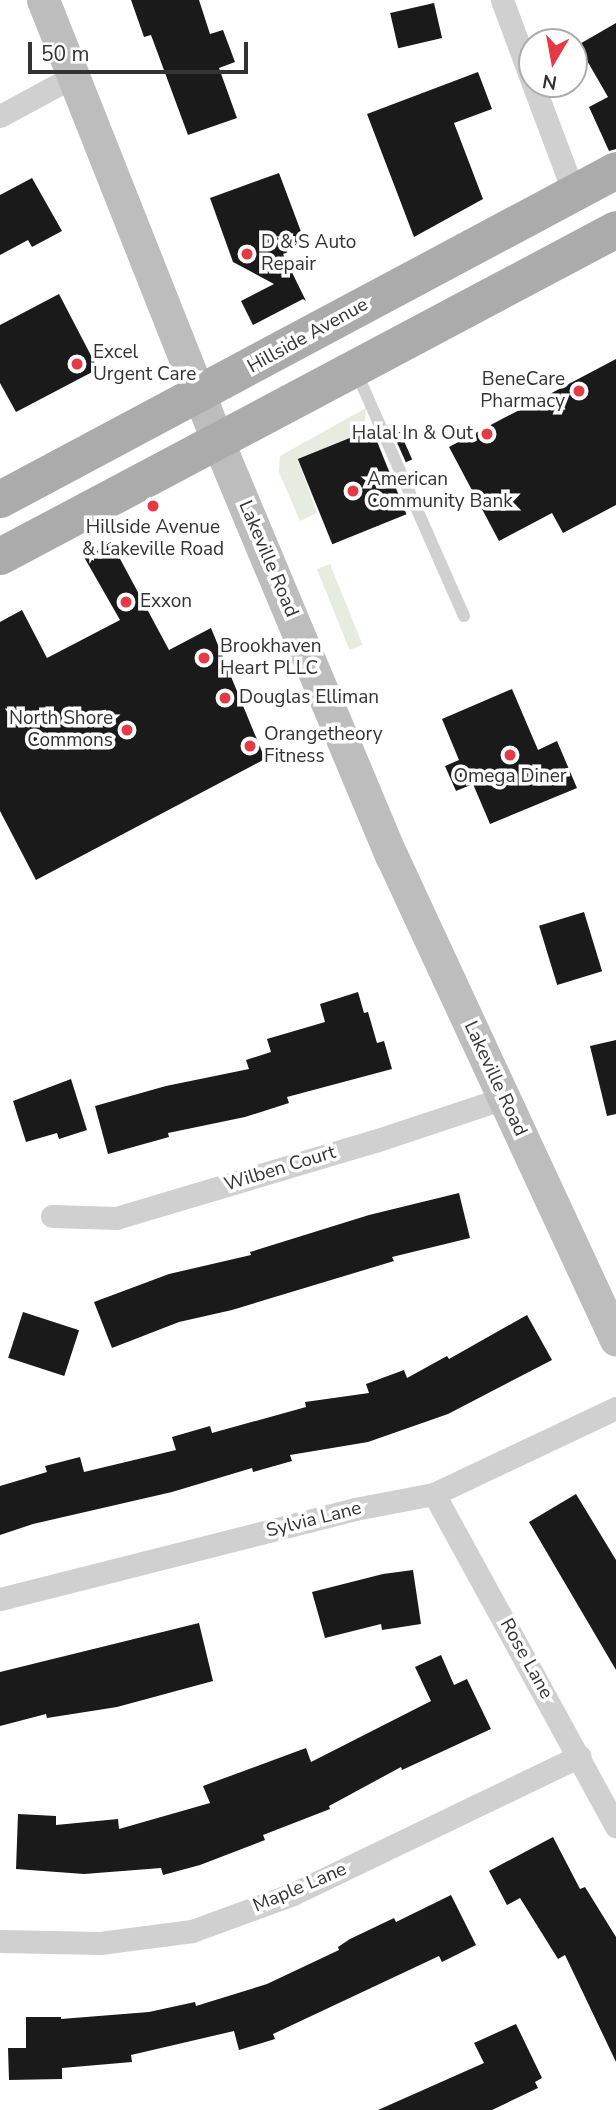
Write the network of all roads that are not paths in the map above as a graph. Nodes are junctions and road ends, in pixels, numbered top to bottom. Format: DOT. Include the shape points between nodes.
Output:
graph roads {
  1 [pos="43,0"];
  2 [pos="502,0"];
  3 [pos="518,42"];
  4 [pos="74,76"];
  5 [pos="539,98"];
  6 [pos="0,116"];
  7 [pos="616,170"];
  8 [pos="574,193"];
  9 [pos="616,229"];
  10 [pos="355,369"];
  11 [pos="200,394"];
  12 [pos="218,442"];
  13 [pos="0,499"];
  14 [pos="0,556"];
  15 [pos="464,615"];
  16 [pos="504,1098"];
  17 [pos="52,1216"];
  18 [pos="616,1340"];
  19 [pos="616,1408"];
  20 [pos="434,1494"];
  21 [pos="0,1599"];
  22 [pos="580,1756"];
  23 [pos="616,1826"];
  24 [pos="0,1941"];
  1 -- 4 [label="main road, Lakeville Road"];
  2 -- 3 [label="street"];
  4 -- 6 [label="street"];
  4 -- 11 [label="main road, Lakeville Road"];
  5 -- 8 [label="street"];
  7 -- 8 [label="main road, Hillside Avenue"];
  8 -- 11 [label="main road, Hillside Avenue"];
  9 -- 10 [label="main road"];
  10 -- 12 [label="main road"];
  10 -- 15 [label="lane"];
  11 -- 12 [label="main road, Lakeville Road"];
  11 -- 13 [label="main road, Hillside Avenue"];
  12 -- 14 [label="main road"];
  12 -- 16 [label="main road, Lakeville Road" via="392,857"];
  16 -- 17 [label="street, Wilben Court" via="116,1218"];
  16 -- 18 [label="main road, Lakeville Road"];
  19 -- 20 [label="street, Sylvia Lane"];
  20 -- 21 [label="street, Sylvia Lane" via="355,1509"];
  20 -- 22 [label="street, Rose Lane"];
  22 -- 23 [label="street, Rose Lane"];
  22 -- 24 [label="street, Maple Lane" via="293,1894 192,1931 100,1943"];
}
